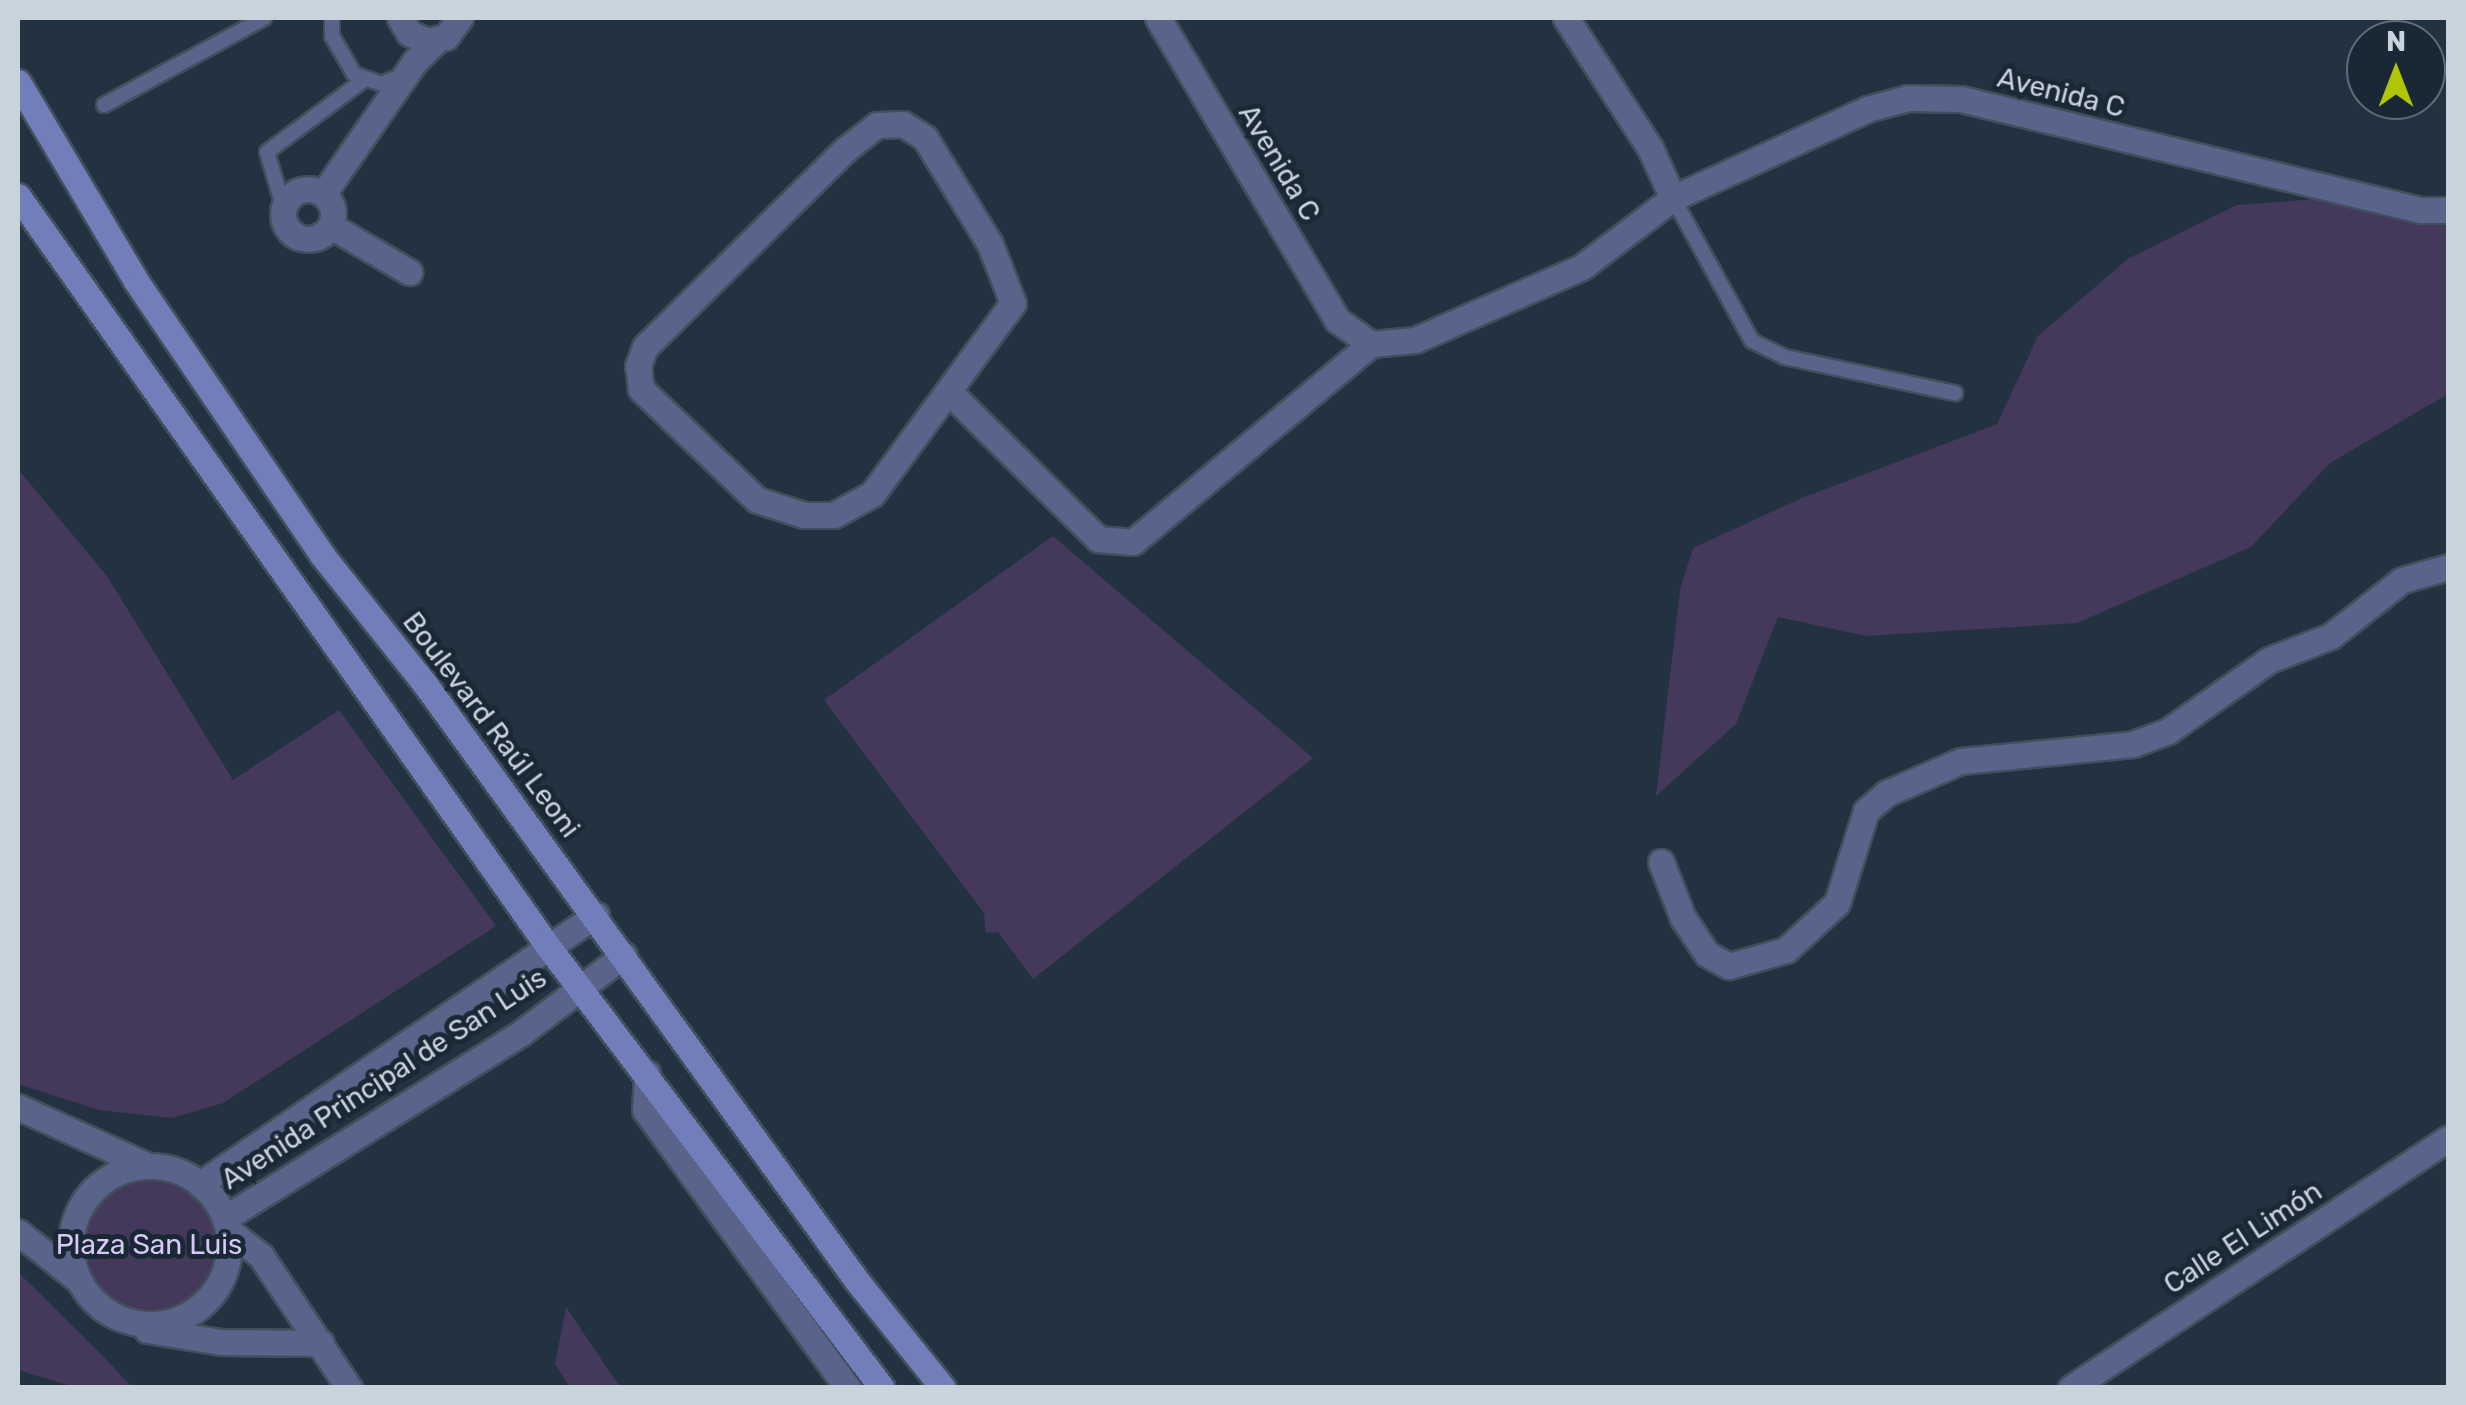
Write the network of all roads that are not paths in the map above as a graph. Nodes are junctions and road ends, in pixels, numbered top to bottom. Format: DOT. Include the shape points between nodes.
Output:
graph roads {
  1 [pos="264,18"];
  2 [pos="477,18"];
  3 [pos="1158,18"];
  4 [pos="1566,18"];
  5 [pos="332,20"];
  6 [pos="402,22"];
  7 [pos="450,29"];
  8 [pos="364,79"];
  9 [pos="18,82"];
  10 [pos="391,90"];
  11 [pos="104,104"];
  12 [pos="323,194"];
  13 [pos="18,196"];
  14 [pos="1673,198"];
  15 [pos="284,208"];
  16 [pos="2448,210"];
  17 [pos="331,226"];
  18 [pos="408,272"];
  19 [pos="1371,344"];
  20 [pos="948,391"];
  21 [pos="1956,393"];
  22 [pos="2448,567"];
  23 [pos="1661,862"];
  24 [pos="596,916"];
  25 [pos="548,946"];
  26 [pos="624,955"];
  27 [pos="581,986"];
  28 [pos="647,1073"];
  29 [pos="18,1107"];
  30 [pos="2448,1138"];
  31 [pos="148,1166"];
  32 [pos="200,1184"];
  33 [pos="226,1224"];
  34 [pos="18,1232"];
  35 [pos="76,1278"];
  36 [pos="134,1323"];
  37 [pos="322,1343"];
  38 [pos="349,1388"];
  39 [pos="848,1388"];
  40 [pos="882,1388"];
  41 [pos="942,1388"];
  42 [pos="2071,1388"];
  1 -- 11 [label="lane"];
  2 -- 7 [label="street"];
  3 -- 19 [label="street, Avenida C" via="1337,320"];
  4 -- 14 [label="street" via="1650,148"];
  5 -- 8 [label="lane" via="342,58"];
  6 -- 7 [label="street" via="418,39"];
  6 -- 10 [label="street"];
  7 -- 10 [label="street"];
  8 -- 10 [label="lane"];
  8 -- 15 [label="lane" via="268,152"];
  9 -- 24 [label="main road, Boulevard Raúl Leoni" via="230,422"];
  10 -- 12 [label="street"];
  12 -- 15 [label="street" via="303,190"];
  12 -- 17 [label="street" via="333,208"];
  13 -- 25 [label="main road"];
  14 -- 16 [label="street, Avenida C" via="1867,109 1908,98 1961,99 2421,210"];
  14 -- 19 [label="street, Avenida C" via="1582,267 1415,340"];
  14 -- 21 [label="lane" via="1752,341 1785,357"];
  15 -- 17 [label="street" via="296,236 312,240"];
  17 -- 18 [label="street"];
  19 -- 20 [label="street" via="1324,390 1133,542 1098,539"];
  20 -- 20 [label="street" via="872,494 834,515 804,515 757,500 641,389 638,366 645,347 846,148 878,125 903,124 924,138 1012,292 1007,314"];
  22 -- 23 [label="street" via="2402,580 2332,636 2269,660 2168,731 2133,744 1961,761 1887,793 1866,812 1837,903 1786,950 1730,966 1708,954 1683,918"];
  24 -- 25 [label="street, Avenida Principal de San Luis"];
  24 -- 26 [label="main road, Boulevard Raúl Leoni"];
  25 -- 27 [label="main road"];
  25 -- 32 [label="street, Avenida Principal de San Luis"];
  26 -- 27 [label="street, Avenida Principal de San Luis"];
  26 -- 41 [label="main road, Boulevard Raúl Leoni"];
  27 -- 28 [label="main road"];
  27 -- 33 [label="street, Avenida Principal de San Luis" via="521,1033"];
  28 -- 39 [label="street" via="645,1110"];
  28 -- 40 [label="main road"];
  29 -- 31 [label="street"];
  30 -- 42 [label="street, Calle El Limón"];
  31 -- 32 [label="street" via="176,1170"];
  31 -- 35 [label="street" via="114,1174 87,1196 72,1226"];
  32 -- 33 [label="street"];
  33 -- 36 [label="street" via="228,1262 206,1302 180,1319"];
  33 -- 37 [label="street" via="261,1256"];
  34 -- 35 [label="street"];
  35 -- 36 [label="street" via="100,1308"];
  36 -- 37 [label="street" via="188,1339"];
  37 -- 38 [label="street"];
}
